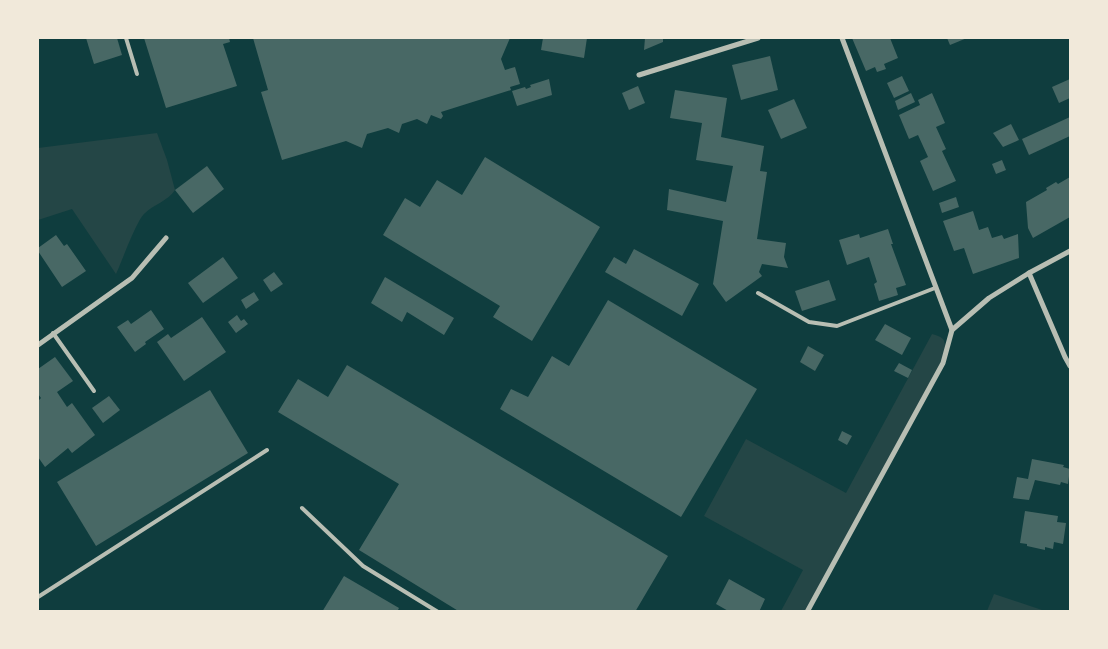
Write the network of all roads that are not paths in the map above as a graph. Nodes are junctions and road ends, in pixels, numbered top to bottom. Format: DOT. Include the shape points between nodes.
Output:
graph roads {
  1 [pos="126,38"];
  2 [pos="758,38"];
  3 [pos="842,38"];
  4 [pos="137,74"];
  5 [pos="639,75"];
  6 [pos="166,238"];
  7 [pos="1070,251"];
  8 [pos="1029,273"];
  9 [pos="935,288"];
  10 [pos="758,293"];
  11 [pos="952,330"];
  12 [pos="53,333"];
  13 [pos="38,345"];
  14 [pos="1070,366"];
  15 [pos="94,391"];
  16 [pos="267,450"];
  17 [pos="302,508"];
  18 [pos="38,597"];
  19 [pos="438,612"];
  20 [pos="807,612"];
  1 -- 4 [label="lane"];
  2 -- 5 [label="street"];
  3 -- 9 [label="street"];
  6 -- 12 [label="street" via="132,278"];
  7 -- 8 [label="street"];
  8 -- 11 [label="street" via="989,298"];
  8 -- 14 [label="street"];
  9 -- 10 [label="lane" via="837,326 809,322"];
  9 -- 11 [label="street"];
  11 -- 20 [label="street" via="942,363"];
  12 -- 13 [label="street"];
  12 -- 15 [label="lane"];
  16 -- 18 [label="lane"];
  17 -- 19 [label="lane" via="363,566"];
}
